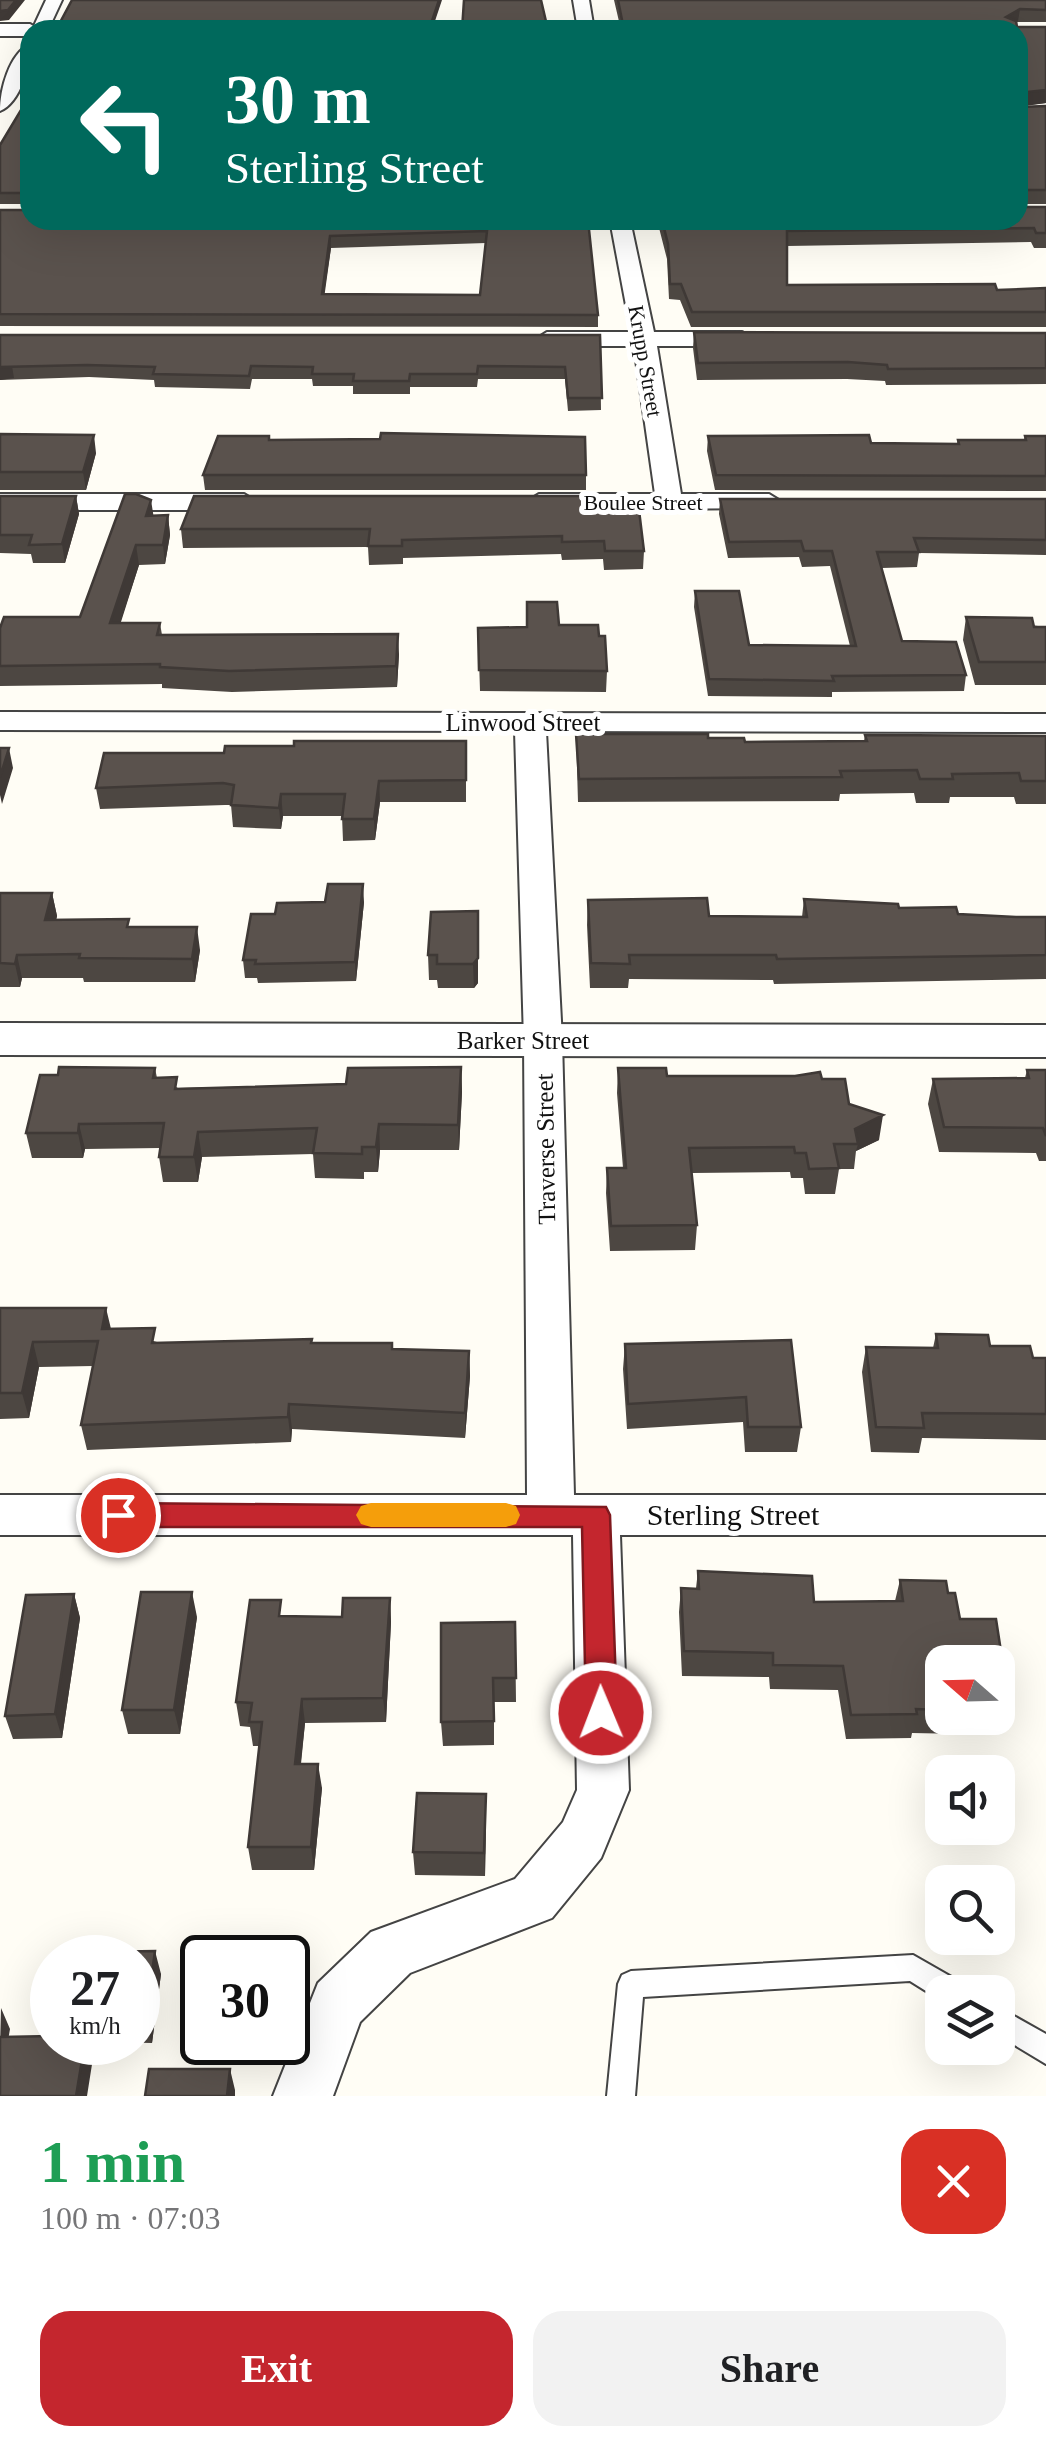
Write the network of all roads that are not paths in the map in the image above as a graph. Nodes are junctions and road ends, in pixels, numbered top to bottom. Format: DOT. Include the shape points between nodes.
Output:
graph roads {
  1 [pos="20,73"];
  2 [pos="5,109"];
  3 [pos="622,230"];
  4 [pos="527,339"];
  5 [pos="759,339"];
  6 [pos="644,340"];
  7 [pos="0,502"];
  8 [pos="275,502"];
  9 [pos="511,502"];
  10 [pos="668,502"];
  11 [pos="788,502"];
  12 [pos="0,722"];
  13 [pos="530,722"];
  14 [pos="1046,723"];
  15 [pos="0,1039"];
  16 [pos="543,1040"];
  17 [pos="1046,1041"];
  18 [pos="0,1515"];
  19 [pos="573,1515"];
  20 [pos="1046,1516"];
  21 [pos="925,1975"];
  22 [pos="1015,2031"];
  23 [pos="1046,2050"];
  24 [pos="303,2096"];
  25 [pos="621,2096"];
  1 -- 2 [label="street"];
  3 -- 6 [label="street, Krupp Street"];
  4 -- 6 [label="street"];
  5 -- 6 [label="street"];
  6 -- 10 [label="street, Krupp Street"];
  7 -- 8 [label="street"];
  9 -- 10 [label="street, Boulee Street"];
  10 -- 11 [label="street, Boulee Street"];
  12 -- 13 [label="street, Linwood Street"];
  13 -- 14 [label="street, Linwood Street"];
  13 -- 16 [label="street, Traverse Street"];
  15 -- 16 [label="street, Barker Street"];
  16 -- 17 [label="street, Barker Street"];
  16 -- 19 [label="street, Traverse Street"];
  18 -- 19 [label="street, Sterling Street"];
  19 -- 20 [label="street, Sterling Street"];
  19 -- 24 [label="street, Traverse Street" via="603,1790 582,1840 533,1898 391,1952 338,2003"];
  21 -- 25 [label="lane" via="913,1968 630,1984"];
  22 -- 23 [label="lane"];
}
